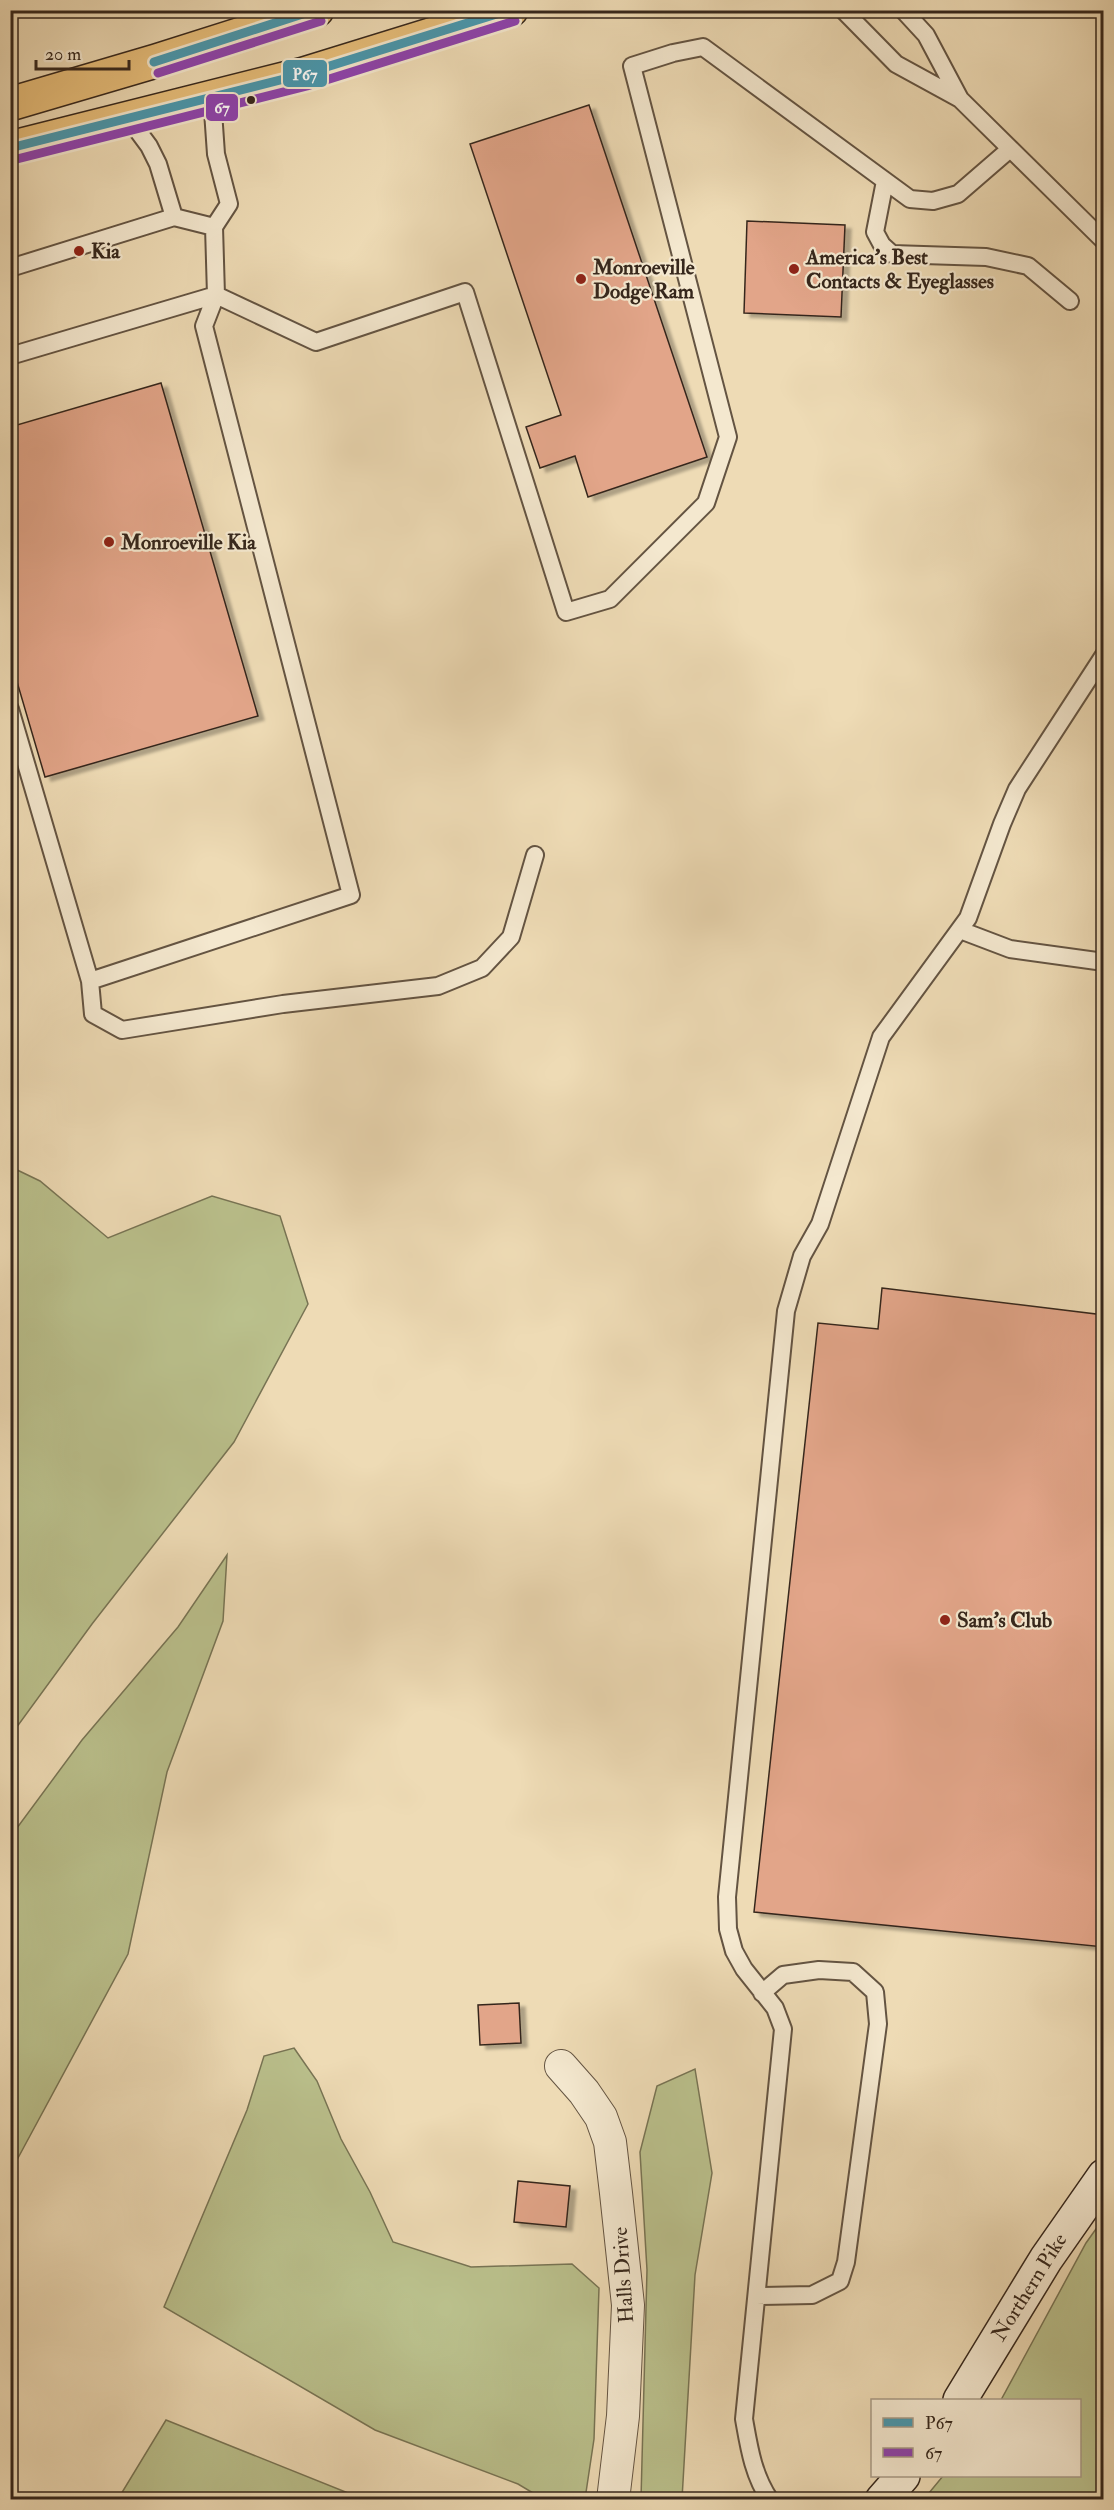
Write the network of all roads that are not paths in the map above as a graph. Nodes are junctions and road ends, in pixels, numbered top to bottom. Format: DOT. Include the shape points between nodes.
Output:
graph roads {
  1 [pos="317,10"];
  2 [pos="511,10"];
  3 [pos="843,10"];
  4 [pos="906,13"];
  5 [pos="212,98"];
  6 [pos="960,99"];
  7 [pos="10,104"];
  8 [pos="129,118"];
  9 [pos="10,148"];
  10 [pos="1010,149"];
  11 [pos="885,181"];
  12 [pos="174,217"];
  13 [pos="214,227"];
  14 [pos="1104,241"];
  15 [pos="10,268"];
  16 [pos="216,295"];
  17 [pos="1070,301"];
  18 [pos="10,356"];
  19 [pos="1104,655"];
  20 [pos="10,709"];
  21 [pos="535,855"];
  22 [pos="960,930"];
  23 [pos="1104,962"];
  24 [pos="90,981"];
  25 [pos="762,1993"];
  26 [pos="561,2066"];
  27 [pos="1104,2176"];
  28 [pos="757,2296"];
  29 [pos="961,2399"];
  30 [pos="901,2477"];
  31 [pos="613,2499"];
  32 [pos="770,2499"];
  33 [pos="882,2499"];
  1 -- 7 [label="highway"];
  2 -- 5 [label="highway" via="375,54"];
  3 -- 6 [label="lane" via="896,64"];
  4 -- 6 [label="lane" via="926,35"];
  5 -- 8 [label="highway"];
  5 -- 13 [label="lane" via="216,154 229,204"];
  6 -- 10 [label="lane"];
  8 -- 9 [label="highway"];
  8 -- 12 [label="lane" via="158,164"];
  10 -- 11 [label="lane" via="958,194 933,201 910,200"];
  10 -- 14 [label="lane"];
  11 -- 16 [label="lane" via="703,47 632,66 728,437 706,504 610,599 566,612 465,292 316,342"];
  11 -- 17 [label="lane" via="875,232 891,254 986,258 1028,266"];
  12 -- 13 [label="lane"];
  12 -- 15 [label="lane"];
  13 -- 16 [label="lane"];
  16 -- 18 [label="lane"];
  16 -- 24 [label="lane" via="204,326 351,895"];
  19 -- 22 [label="lane" via="1017,789 974,904"];
  20 -- 24 [label="lane"];
  21 -- 24 [label="lane" via="511,937 482,968 438,986 283,1004 122,1030 93,1014"];
  22 -- 23 [label="lane" via="1010,949"];
  22 -- 25 [label="lane" via="881,1037 820,1224 802,1256 786,1311 727,1897 728,1929 734,1951"];
  25 -- 28 [label="lane" via="775,2008 783,2029"];
  25 -- 28 [label="lane" via="783,1975 854,1971 875,1992 878,2024 846,2262 840,2281 812,2295"];
  26 -- 31 [label="street, Halls Drive" via="601,2117 610,2142 615,2183 628,2304 623,2416"];
  27 -- 29 [label="street, Northern Pike" via="1046,2259"];
  28 -- 32 [label="lane" via="744,2419 751,2457"];
  30 -- 33 [label="street"];
}
